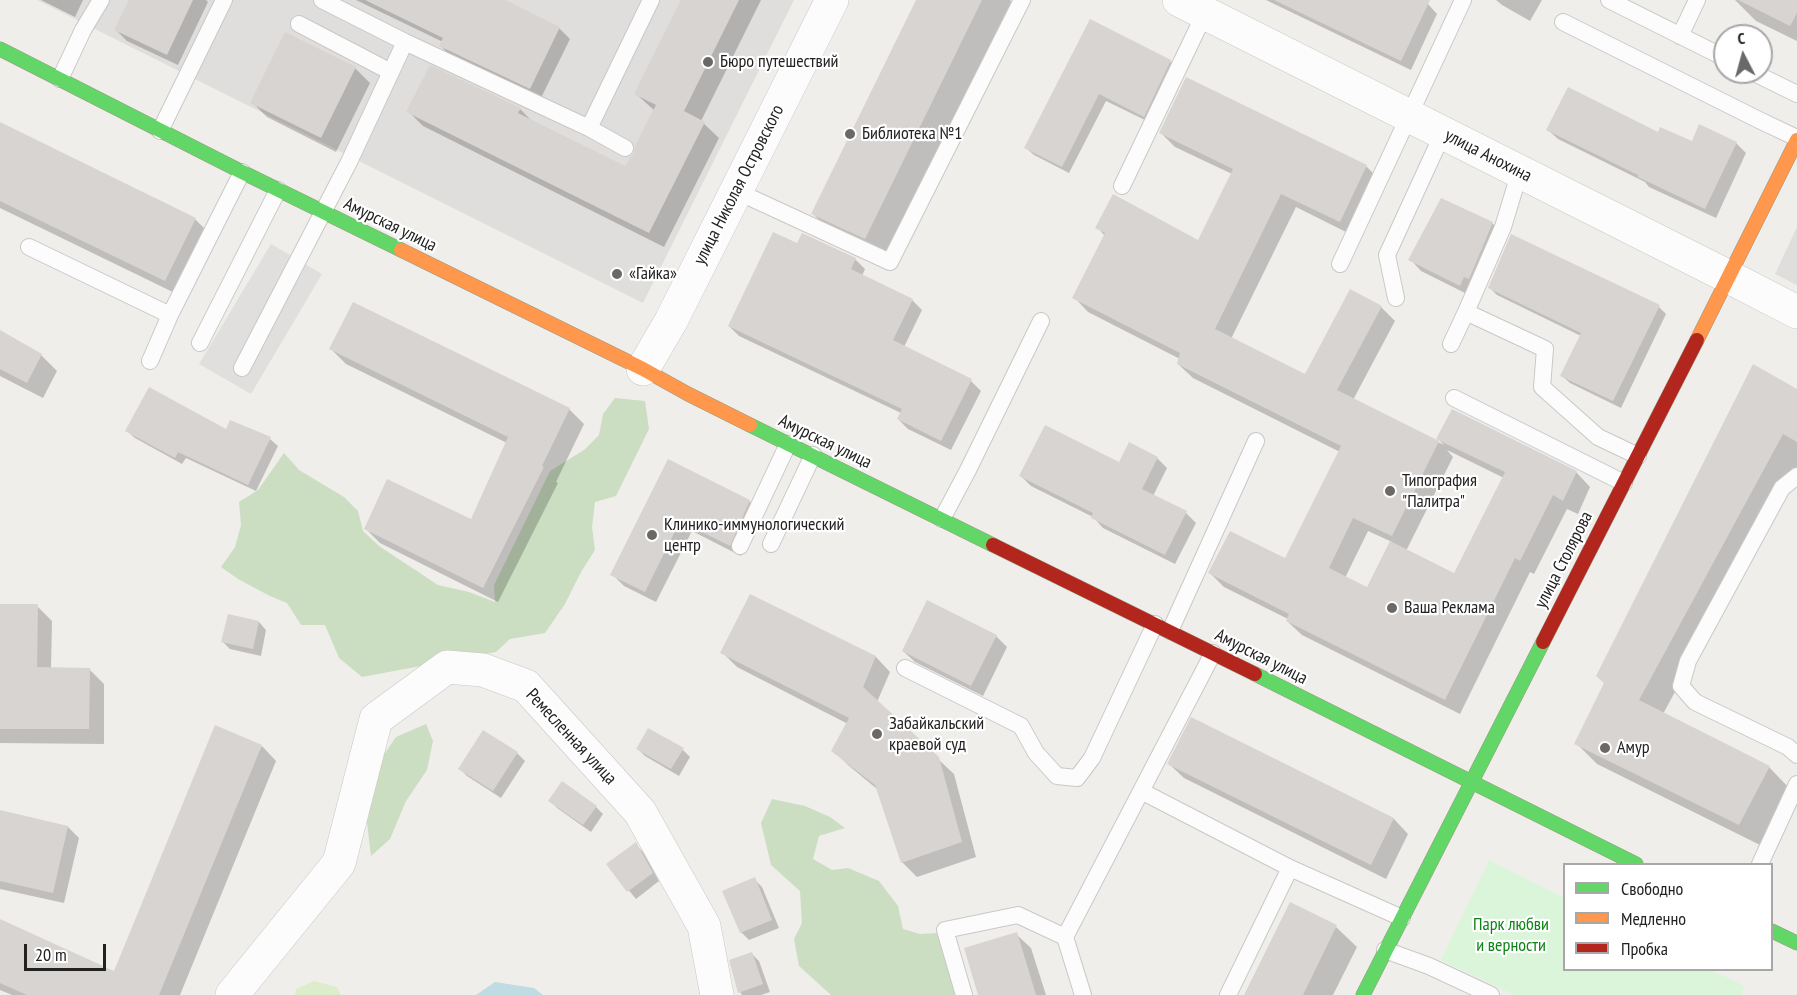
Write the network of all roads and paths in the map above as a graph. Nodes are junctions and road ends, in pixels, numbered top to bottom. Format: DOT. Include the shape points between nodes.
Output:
graph roads {
  1 [pos="101,0"];
  2 [pos="224,0"];
  3 [pos="322,0"];
  4 [pos="651,0"];
  5 [pos="832,0"];
  6 [pos="1023,0"];
  7 [pos="1463,0"];
  8 [pos="1609,0"];
  9 [pos="1697,0"];
  10 [pos="1192,6"];
  11 [pos="1563,22"];
  12 [pos="299,24"];
  13 [pos="1680,36"];
  14 [pos="405,42"];
  15 [pos="0,49"];
  16 [pos="1713,52"];
  17 [pos="391,72"];
  18 [pos="60,79"];
  19 [pos="1773,82"];
  20 [pos="1797,94"];
  21 [pos="1410,116"];
  22 [pos="589,128"];
  23 [pos="160,131"];
  24 [pos="1443,133"];
  25 [pos="1797,139"];
  26 [pos="625,148"];
  27 [pos="1520,171"];
  28 [pos="242,172"];
  29 [pos="1122,186"];
  30 [pos="278,190"];
  31 [pos="736,191"];
  32 [pos="323,213"];
  33 [pos="29,247"];
  34 [pos="1340,264"];
  35 [pos="1729,277"];
  36 [pos="1396,298"];
  37 [pos="1466,312"];
  38 [pos="1797,312"];
  39 [pos="170,315"];
  40 [pos="1041,321"];
  41 [pos="200,343"];
  42 [pos="1451,344"];
  43 [pos="150,361"];
  44 [pos="242,368"];
  45 [pos="643,369"];
  46 [pos="1454,398"];
  47 [pos="1256,441"];
  48 [pos="788,444"];
  49 [pos="813,455"];
  50 [pos="1638,456"];
  51 [pos="1797,476"];
  52 [pos="1624,483"];
  53 [pos="942,519"];
  54 [pos="771,544"];
  55 [pos="740,546"];
  56 [pos="1162,628"];
  57 [pos="1213,652"];
  58 [pos="904,668"];
  59 [pos="1797,755"];
  60 [pos="1471,782"];
  61 [pos="1797,784"];
  62 [pos="1141,791"];
  63 [pos="1634,863"];
  64 [pos="1760,863"];
  65 [pos="1290,868"];
  66 [pos="1402,918"];
  67 [pos="1773,931"];
  68 [pos="1065,937"];
  69 [pos="1797,943"];
  70 [pos="1385,950"];
  71 [pos="232,995"];
  72 [pos="717,995"];
  73 [pos="964,995"];
  74 [pos="1083,995"];
  75 [pos="1228,995"];
  76 [pos="1363,995"];
  77 [pos="1491,995"];
  1 -- 18 [label="lane"];
  2 -- 23 [label="lane"];
  3 -- 14 [label="lane"];
  4 -- 22 [label="lane"];
  5 -- 31 [label="street, улица Николая Островского"];
  6 -- 31 [label="lane" via="890,262"];
  7 -- 21 [label="lane"];
  8 -- 13 [label="lane"];
  9 -- 13 [label="lane"];
  10 -- 21 [label="street, улица Анохина"];
  10 -- 29 [label="lane"];
  11 -- 25 [label="lane"];
  12 -- 17 [label="lane"];
  13 -- 16 [label="lane"];
  14 -- 17 [label="lane"];
  14 -- 22 [label="lane"];
  15 -- 18 [label="main road, Амурская улица"];
  17 -- 32 [label="lane"];
  18 -- 23 [label="main road, Амурская улица"];
  19 -- 20 [label="lane"];
  21 -- 24 [label="street, улица Анохина"];
  21 -- 34 [label="lane"];
  22 -- 26 [label="lane"];
  23 -- 28 [label="main road, Амурская улица"];
  24 -- 27 [label="street, улица Анохина"];
  24 -- 36 [label="lane" via="1387,255"];
  25 -- 35 [label="main road, улица Столярова"];
  27 -- 35 [label="street, улица Анохина"];
  27 -- 37 [label="lane" via="1503,227"];
  28 -- 30 [label="main road, Амурская улица"];
  28 -- 39 [label="lane"];
  30 -- 32 [label="main road, Амурская улица"];
  30 -- 41 [label="lane"];
  31 -- 45 [label="street, улица Николая Островского"];
  32 -- 44 [label="lane"];
  32 -- 45 [label="main road, Амурская улица"];
  33 -- 39 [label="lane"];
  35 -- 38 [label="street, улица Анохина"];
  35 -- 50 [label="main road, улица Столярова"];
  37 -- 42 [label="lane"];
  37 -- 50 [label="lane" via="1545,349 1542,387 1598,437"];
  39 -- 43 [label="lane"];
  40 -- 53 [label="lane"];
  45 -- 48 [label="main road, Амурская улица"];
  46 -- 52 [label="lane"];
  47 -- 56 [label="lane"];
  48 -- 49 [label="main road, Амурская улица"];
  48 -- 55 [label="lane"];
  49 -- 53 [label="main road, Амурская улица"];
  49 -- 54 [label="lane"];
  50 -- 52 [label="main road, улица Столярова"];
  51 -- 59 [label="lane" via="1782,488 1688,661 1681,686 1695,702"];
  52 -- 60 [label="main road, улица Столярова"];
  53 -- 56 [label="main road, Амурская улица"];
  56 -- 57 [label="main road, Амурская улица"];
  56 -- 58 [label="lane" via="1092,758 1077,778 1057,776 1036,753 1021,726"];
  57 -- 60 [label="main road, Амурская улица"];
  57 -- 62 [label="lane"];
  60 -- 63 [label="main road, Амурская улица"];
  60 -- 66 [label="main road, улица Столярова"];
  61 -- 64 [label="lane"];
  62 -- 65 [label="lane"];
  62 -- 68 [label="lane"];
  65 -- 66 [label="lane"];
  65 -- 75 [label="lane"];
  66 -- 70 [label="main road, улица Столярова"];
  67 -- 69 [label="main road"];
  68 -- 73 [label="lane" via="1018,915 945,930"];
  68 -- 74 [label="lane"];
  70 -- 76 [label="main road, улица Столярова"];
  70 -- 77 [label="lane"];
  71 -- 72 [label="street, Ремесленная улица" via="339,863 376,719 447,667 483,670 526,686 640,812 704,926"];
}
